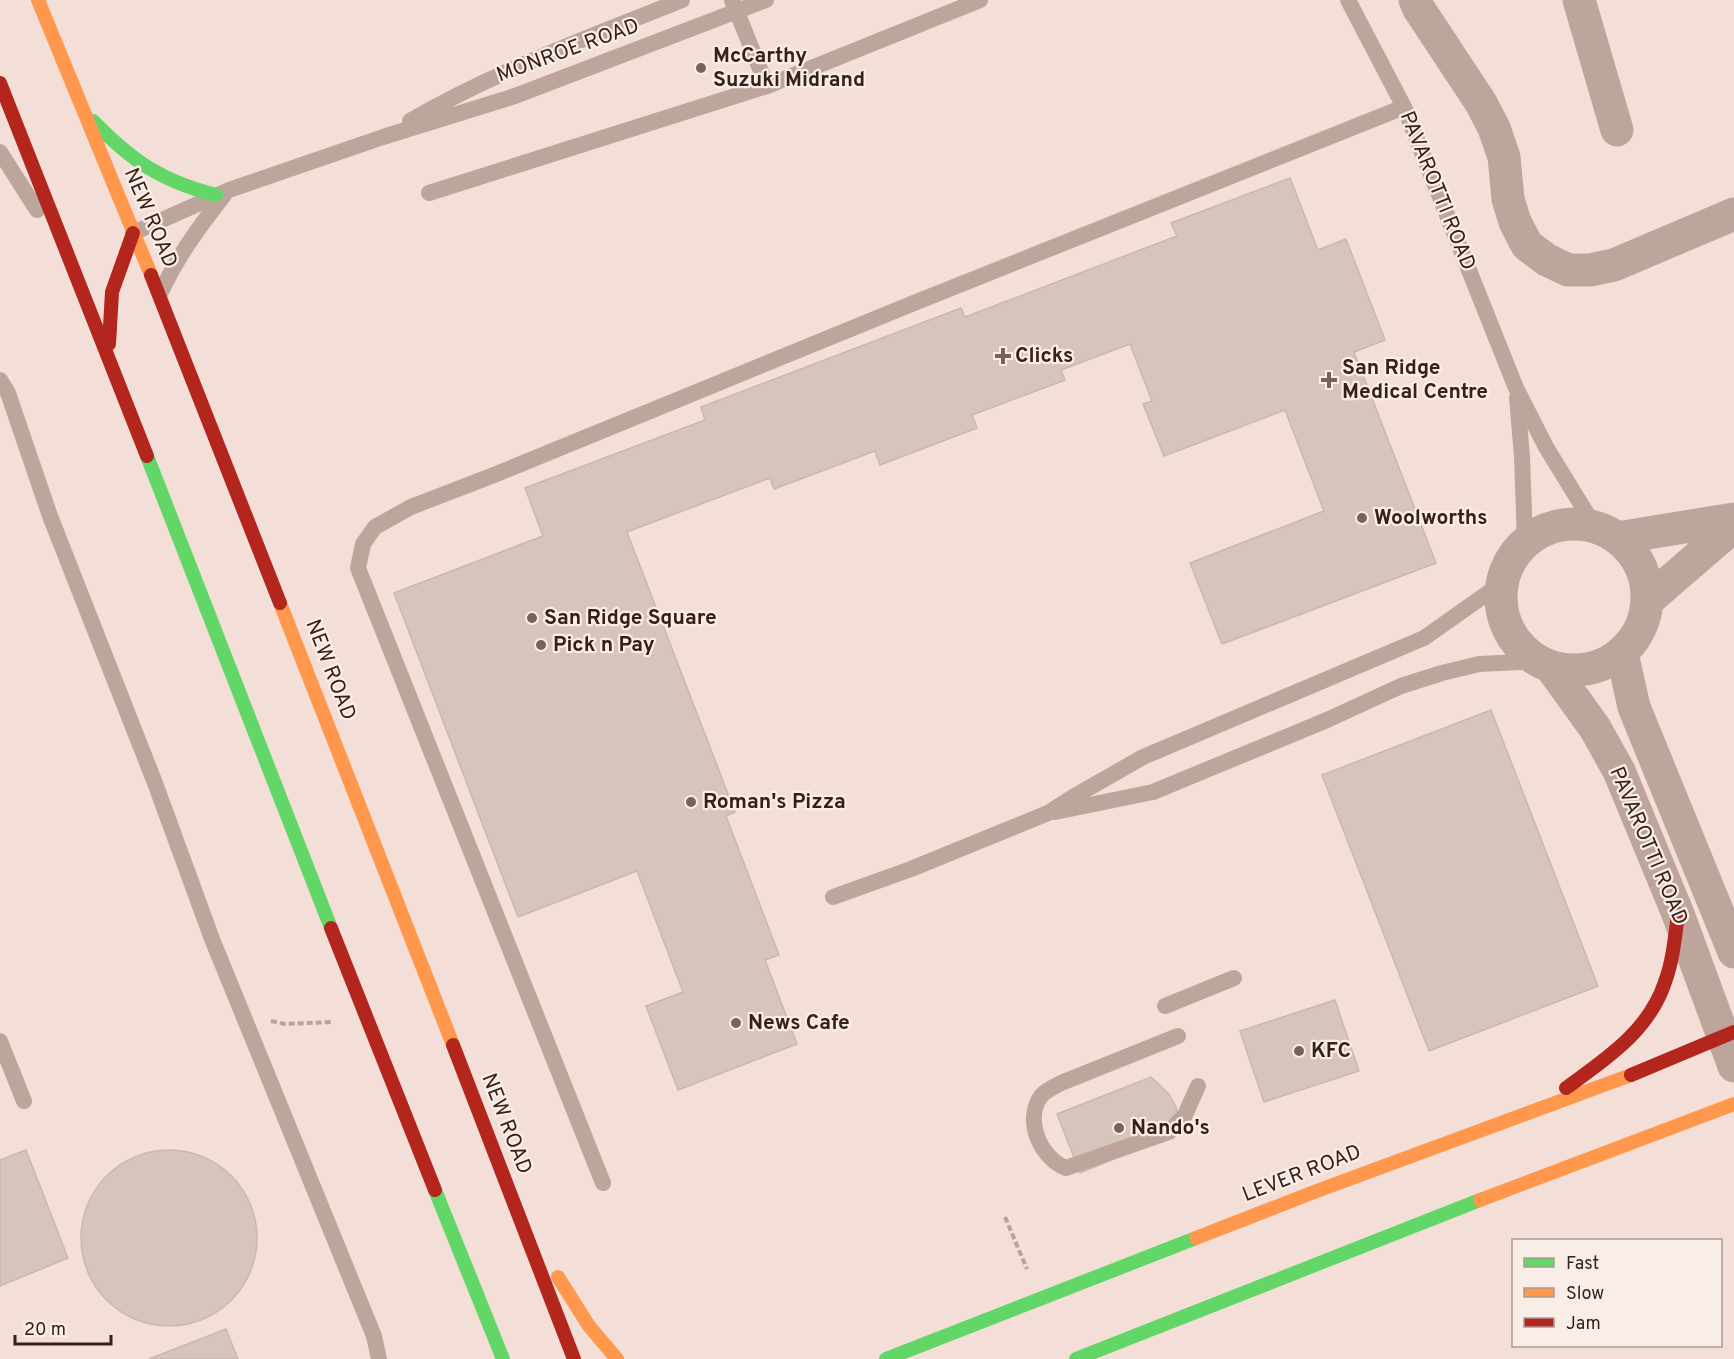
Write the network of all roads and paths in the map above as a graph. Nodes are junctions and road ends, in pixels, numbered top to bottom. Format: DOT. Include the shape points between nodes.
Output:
graph roads {
  1 [pos="38,0"];
  2 [pos="682,0"];
  3 [pos="766,0"];
  4 [pos="980,0"];
  5 [pos="1348,0"];
  6 [pos="1415,0"];
  7 [pos="1579,0"];
  8 [pos="734,6"];
  9 [pos="0,83"];
  10 [pos="767,86"];
  11 [pos="1404,107"];
  12 [pos="83,111"];
  13 [pos="1617,130"];
  14 [pos="383,136"];
  15 [pos="0,152"];
  16 [pos="222,192"];
  17 [pos="429,193"];
  18 [pos="1734,214"];
  19 [pos="133,233"];
  20 [pos="74,269"];
  21 [pos="159,295"];
  22 [pos="108,355"];
  23 [pos="0,380"];
  24 [pos="1516,388"];
  25 [pos="1734,519"];
  26 [pos="1734,526"];
  27 [pos="1606,532"];
  28 [pos="1525,542"];
  29 [pos="1502,583"];
  30 [pos="1647,601"];
  31 [pos="1622,653"];
  32 [pos="1545,664"];
  33 [pos="1048,813"];
  34 [pos="832,897"];
  35 [pos="1678,914"];
  36 [pos="1734,952"];
  37 [pos="1234,978"];
  38 [pos="1165,1006"];
  39 [pos="244,1016"];
  40 [pos="369,1024"];
  41 [pos="1728,1034"];
  42 [pos="1178,1036"];
  43 [pos="0,1041"];
  44 [pos="1734,1066"];
  45 [pos="1198,1086"];
  46 [pos="24,1101"];
  47 [pos="1734,1104"];
  48 [pos="1530,1113"];
  49 [pos="603,1183"];
  50 [pos="518,1215"];
  51 [pos="1005,1217"];
  52 [pos="1040,1298"];
  53 [pos="484,1311"];
  54 [pos="485,1349"];
  55 [pos="379,1359"];
  56 [pos="503,1359"];
  57 [pos="574,1359"];
  58 [pos="616,1359"];
  59 [pos="886,1359"];
  60 [pos="1076,1359"];
  1 -- 12 [label="main road, NEW ROAD"];
  2 -- 14 [label="lane, MONROE ROAD" via="511,70 446,100"];
  3 -- 8 [label="lane, MONROE ROAD"];
  4 -- 10 [label="lane"];
  5 -- 11 [label="lane, PAVAROTTI ROAD"];
  6 -- 18 [label="street" via="1494,128 1504,157 1508,199 1515,222 1527,245 1547,260 1568,270 1614,265"];
  7 -- 13 [label="street"];
  8 -- 10 [label="lane"];
  8 -- 14 [label="lane, MONROE ROAD" via="514,96"];
  9 -- 20 [label="main road"];
  10 -- 17 [label="lane"];
  11 -- 24 [label="lane, PAVAROTTI ROAD"];
  11 -- 49 [label="lane" via="411,507 375,527 363,544 358,568"];
  12 -- 16 [label="main road" via="117,146 146,167 178,184"];
  12 -- 19 [label="main road, NEW ROAD"];
  14 -- 16 [label="lane, MONROE ROAD"];
  15 -- 20 [label="lane"];
  16 -- 19 [label="lane, MONROE ROAD"];
  16 -- 21 [label="lane" via="175,263"];
  19 -- 21 [label="main road, NEW ROAD"];
  19 -- 22 [label="main road" via="112,292"];
  20 -- 22 [label="main road"];
  21 -- 50 [label="main road, NEW ROAD"];
  22 -- 40 [label="main road"];
  23 -- 39 [label="lane"];
  24 -- 27 [label="lane, PAVAROTTI ROAD" via="1546,447"];
  24 -- 28 [label="lane, PAVAROTTI ROAD"];
  25 -- 27 [label="street"];
  26 -- 30 [label="street"];
  27 -- 28 [label="street" via="1570,524 1546,529"];
  27 -- 30 [label="street" via="1634,555 1645,577"];
  28 -- 29 [label="street" via="1510,561"];
  29 -- 32 [label="street" via="1502,606 1508,627 1520,647"];
  29 -- 33 [label="lane" via="1424,638 1143,757"];
  30 -- 31 [label="street" via="1644,620"];
  31 -- 32 [label="street" via="1588,669 1569,670"];
  31 -- 36 [label="street, PAVAROTTI ROAD" via="1635,707"];
  32 -- 33 [label="lane" via="1479,664 1442,673 1401,686 1153,792"];
  32 -- 35 [label="street, PAVAROTTI ROAD" via="1594,728 1619,771"];
  33 -- 34 [label="lane"];
  35 -- 41 [label="street, PAVAROTTI ROAD"];
  35 -- 48 [label="main road" via="1662,993 1636,1031 1599,1064"];
  37 -- 38 [label="lane"];
  39 -- 40 [label="path" via="285,1024"];
  39 -- 55 [label="lane" via="374,1336"];
  40 -- 53 [label="main road"];
  41 -- 44 [label="street, PAVAROTTI ROAD"];
  41 -- 48 [label="main road, LEVER ROAD"];
  42 -- 45 [label="lane" via="1043,1093 1034,1115 1036,1136 1051,1161 1066,1168 1169,1132 1185,1115"];
  43 -- 46 [label="lane"];
  47 -- 60 [label="main road"];
  48 -- 52 [label="main road, LEVER ROAD"];
  50 -- 57 [label="main road, NEW ROAD"];
  50 -- 58 [label="main road" via="589,1326"];
  51 -- 52 [label="path"];
  52 -- 59 [label="main road, LEVER ROAD"];
  53 -- 54 [label="main road"];
  53 -- 56 [label="main road"];
}
